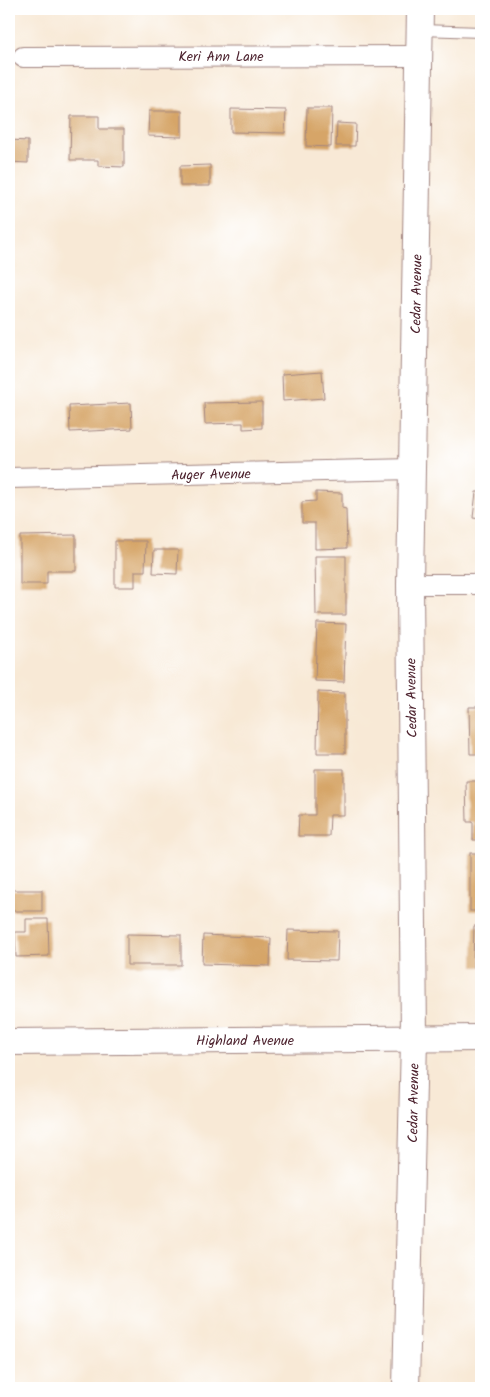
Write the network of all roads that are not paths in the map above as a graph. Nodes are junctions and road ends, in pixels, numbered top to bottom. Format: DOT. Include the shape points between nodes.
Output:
graph roads {
  1 [pos="420,19"];
  2 [pos="481,32"];
  3 [pos="419,56"];
  4 [pos="24,57"];
  5 [pos="413,469"];
  6 [pos="9,478"];
  7 [pos="410,584"];
  8 [pos="481,584"];
  9 [pos="481,1038"];
  10 [pos="414,1039"];
  11 [pos="9,1042"];
  12 [pos="406,1388"];
  1 -- 2 [label="lane"];
  1 -- 3 [label="street, Cedar Avenue"];
  3 -- 4 [label="street, Keri Ann Lane"];
  3 -- 5 [label="street, Cedar Avenue"];
  5 -- 6 [label="street, Auger Avenue"];
  5 -- 7 [label="street, Cedar Avenue"];
  7 -- 8 [label="street"];
  7 -- 10 [label="street, Cedar Avenue"];
  9 -- 10 [label="street, Highland Avenue"];
  10 -- 11 [label="street, Highland Avenue"];
  10 -- 12 [label="street, Cedar Avenue"];
}
